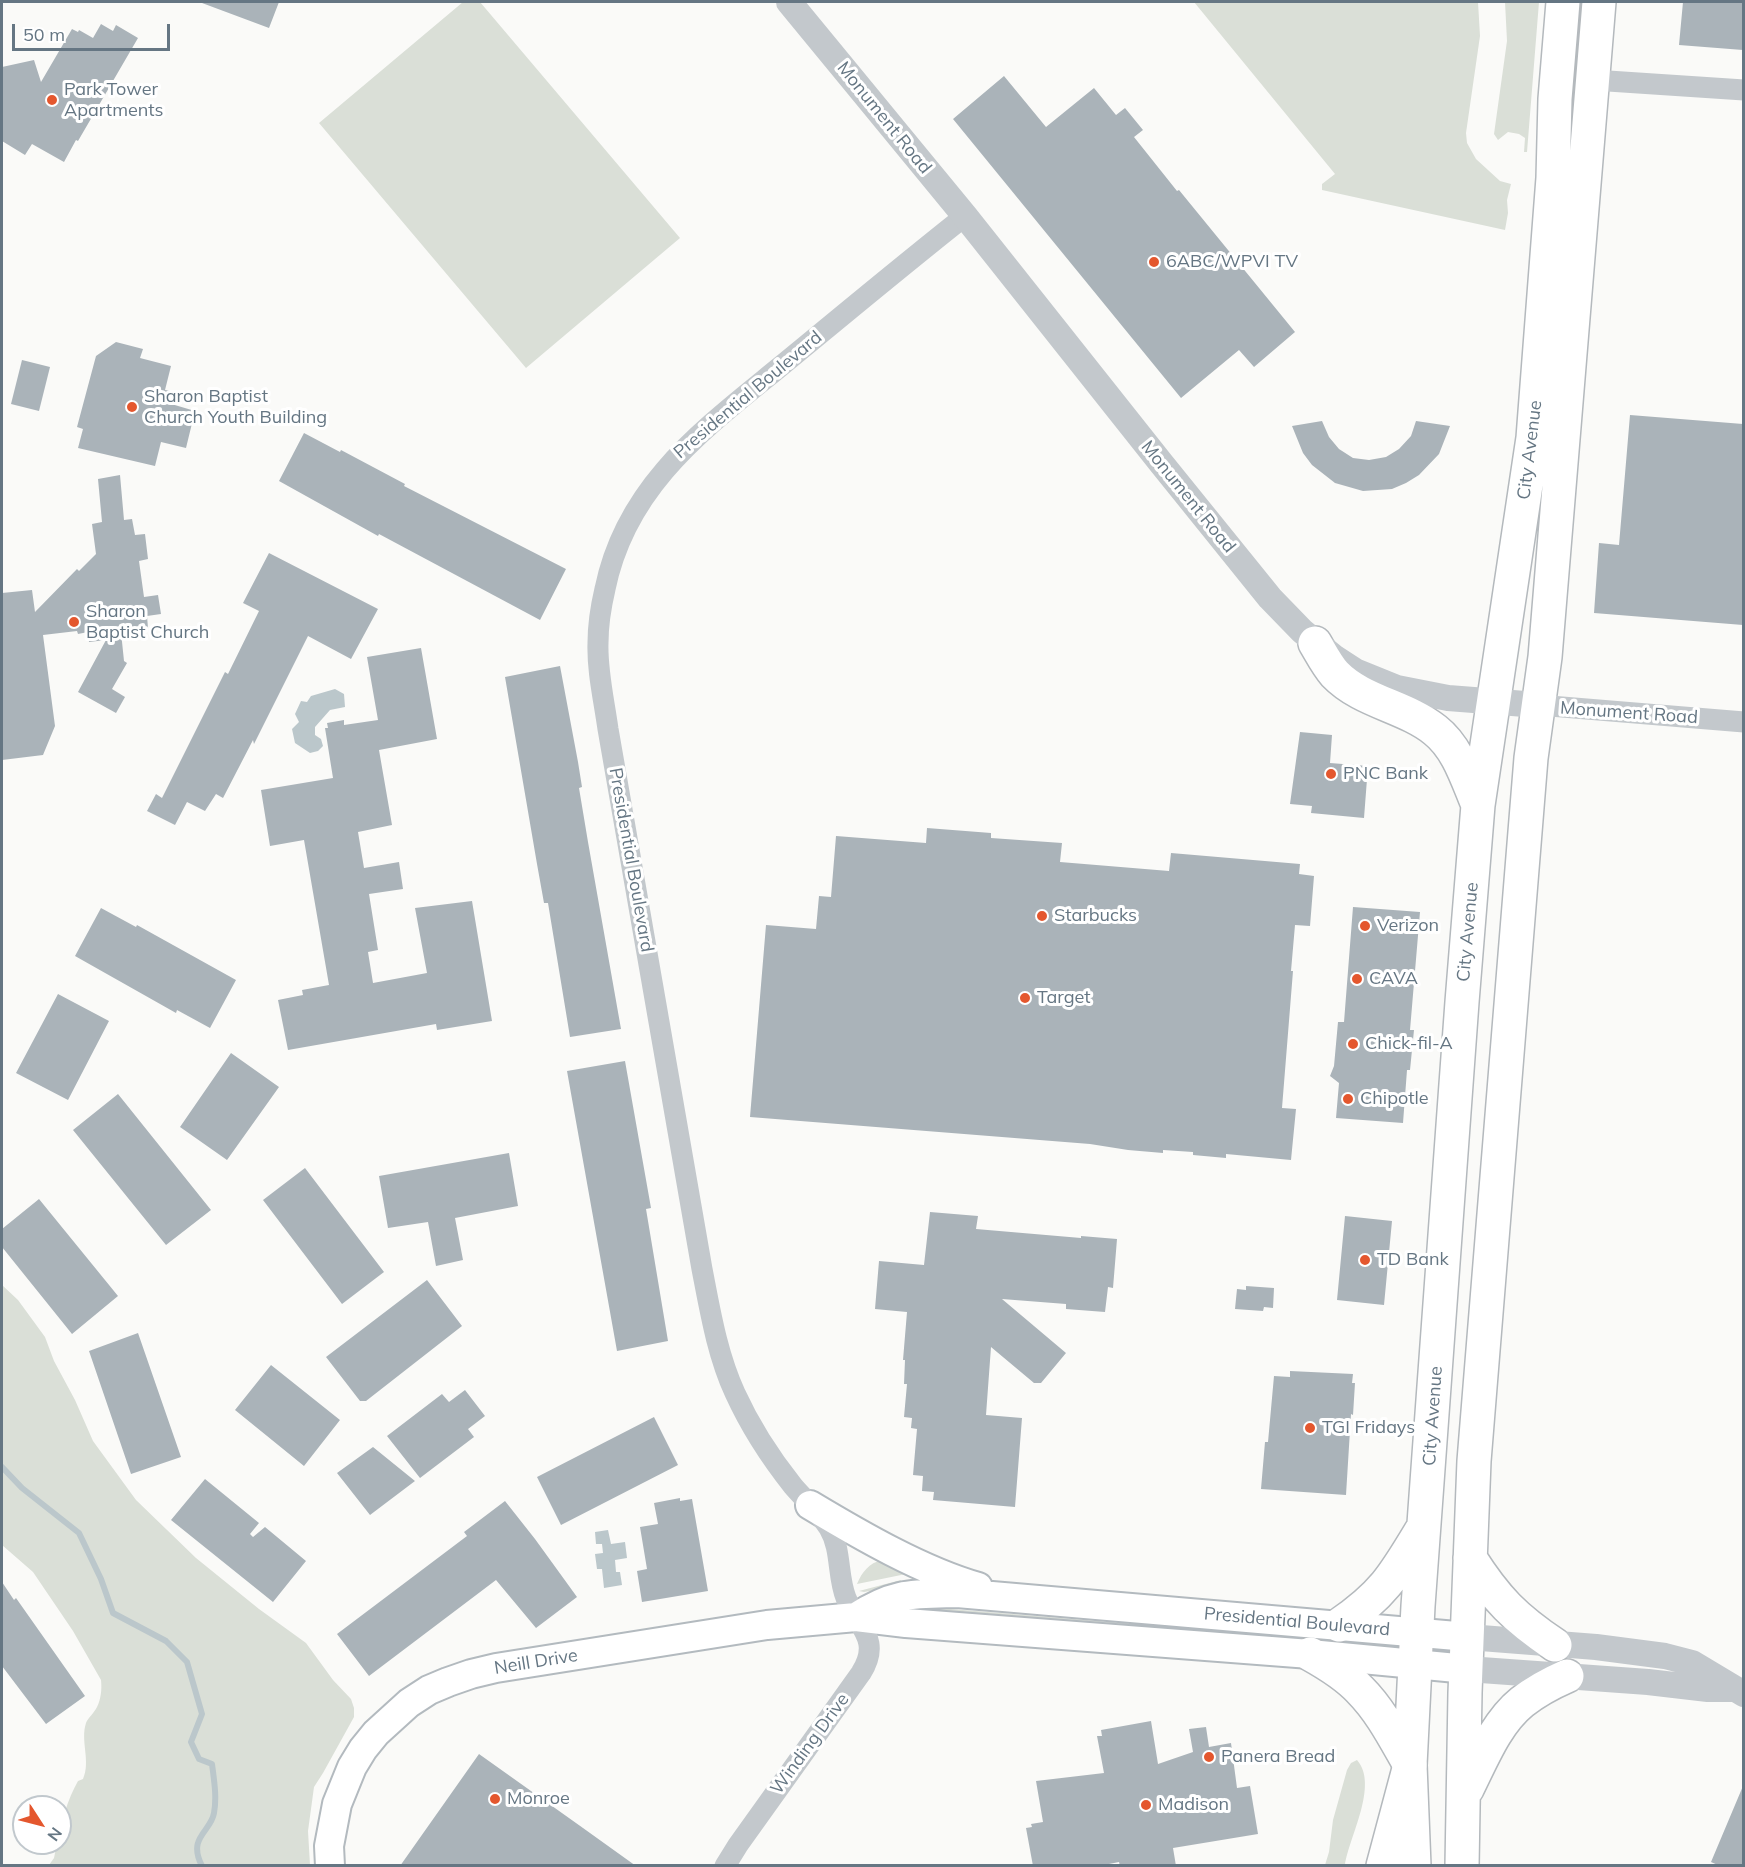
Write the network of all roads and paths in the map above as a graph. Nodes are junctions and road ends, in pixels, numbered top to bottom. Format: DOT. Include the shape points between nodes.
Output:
graph roads {
  1 [pos="789,2"];
  2 [pos="1563,2"];
  3 [pos="1599,2"];
  4 [pos="1593,80"];
  5 [pos="1743,90"];
  6 [pos="965,216"];
  7 [pos="1315,643"];
  8 [pos="1494,702"];
  9 [pos="1538,705"];
  10 [pos="1743,722"];
  11 [pos="1478,805"];
  12 [pos="810,1505"];
  13 [pos="1425,1525"];
  14 [pos="1470,1558"];
  15 [pos="1020,1599"];
  16 [pos="856,1617"];
  17 [pos="1339,1625"];
  18 [pos="1417,1632"];
  19 [pos="1555,1645"];
  20 [pos="1467,1653"];
  21 [pos="1310,1654"];
  22 [pos="1415,1664"];
  23 [pos="1567,1676"];
  24 [pos="1739,1691"];
  25 [pos="1410,1765"];
  26 [pos="1463,1796"];
  27 [pos="330,1866"];
  28 [pos="725,1866"];
  29 [pos="1383,1866"];
  30 [pos="1414,1866"];
  31 [pos="1462,1866"];
  1 -- 6 [label="street, Monument Road"];
  2 -- 8 [label="highway, City Avenue" via="1533,438"];
  3 -- 4 [label="highway, City Avenue"];
  4 -- 5 [label="street"];
  4 -- 9 [label="highway, City Avenue"];
  6 -- 7 [label="street, Monument Road" via="1263,589"];
  6 -- 12 [label="street, Presidential Boulevard" via="772,373 670,462 625,527 608,573 599,619 599,662 608,729 712,1320 731,1382 754,1430"];
  7 -- 8 [label="street, Monument Road" via="1355,671 1397,688"];
  7 -- 11 [label="highway" via="1335,674 1351,686 1416,717 1441,735 1454,753"];
  8 -- 9 [label="street, Monument Road"];
  8 -- 11 [label="highway, City Avenue"];
  9 -- 10 [label="street, Monument Road"];
  9 -- 14 [label="highway, City Avenue" via="1474,1461"];
  11 -- 13 [label="highway, City Avenue"];
  12 -- 15 [label="main road" via="949,1576"];
  12 -- 16 [label="street, Presidential Boulevard" via="834,1538 844,1594"];
  13 -- 17 [label="highway" via="1389,1582"];
  13 -- 18 [label="highway, City Avenue"];
  14 -- 19 [label="highway" via="1506,1608"];
  14 -- 20 [label="highway, City Avenue"];
  15 -- 16 [label="main road, Presidential Boulevard" via="957,1593 904,1594 884,1600"];
  15 -- 17 [label="main road, Presidential Boulevard"];
  16 -- 21 [label="main road, Presidential Boulevard"];
  16 -- 27 [label="main road, Neill Drive" via="738,1629 524,1663 471,1674 429,1690 376,1733 352,1767 332,1823"];
  16 -- 28 [label="street, Winding Drive" via="871,1647 866,1666"];
  17 -- 18 [label="main road, Presidential Boulevard"];
  18 -- 20 [label="main road, Presidential Boulevard"];
  18 -- 22 [label="highway, City Avenue"];
  19 -- 20 [label="street, Presidential Boulevard"];
  19 -- 24 [label="street, Presidential Boulevard" via="1665,1656 1692,1663"];
  20 -- 22 [label="main road, Presidential Boulevard"];
  20 -- 23 [label="street, Presidential Boulevard"];
  20 -- 26 [label="highway, City Avenue"];
  21 -- 22 [label="main road, Presidential Boulevard"];
  21 -- 25 [label="highway" via="1361,1691"];
  22 -- 25 [label="highway, City Avenue"];
  23 -- 24 [label="street, Presidential Boulevard"];
  23 -- 26 [label="highway" via="1520,1703 1507,1718"];
  25 -- 29 [label="highway"];
  25 -- 30 [label="highway, City Avenue"];
  26 -- 31 [label="highway, City Avenue"];
}
